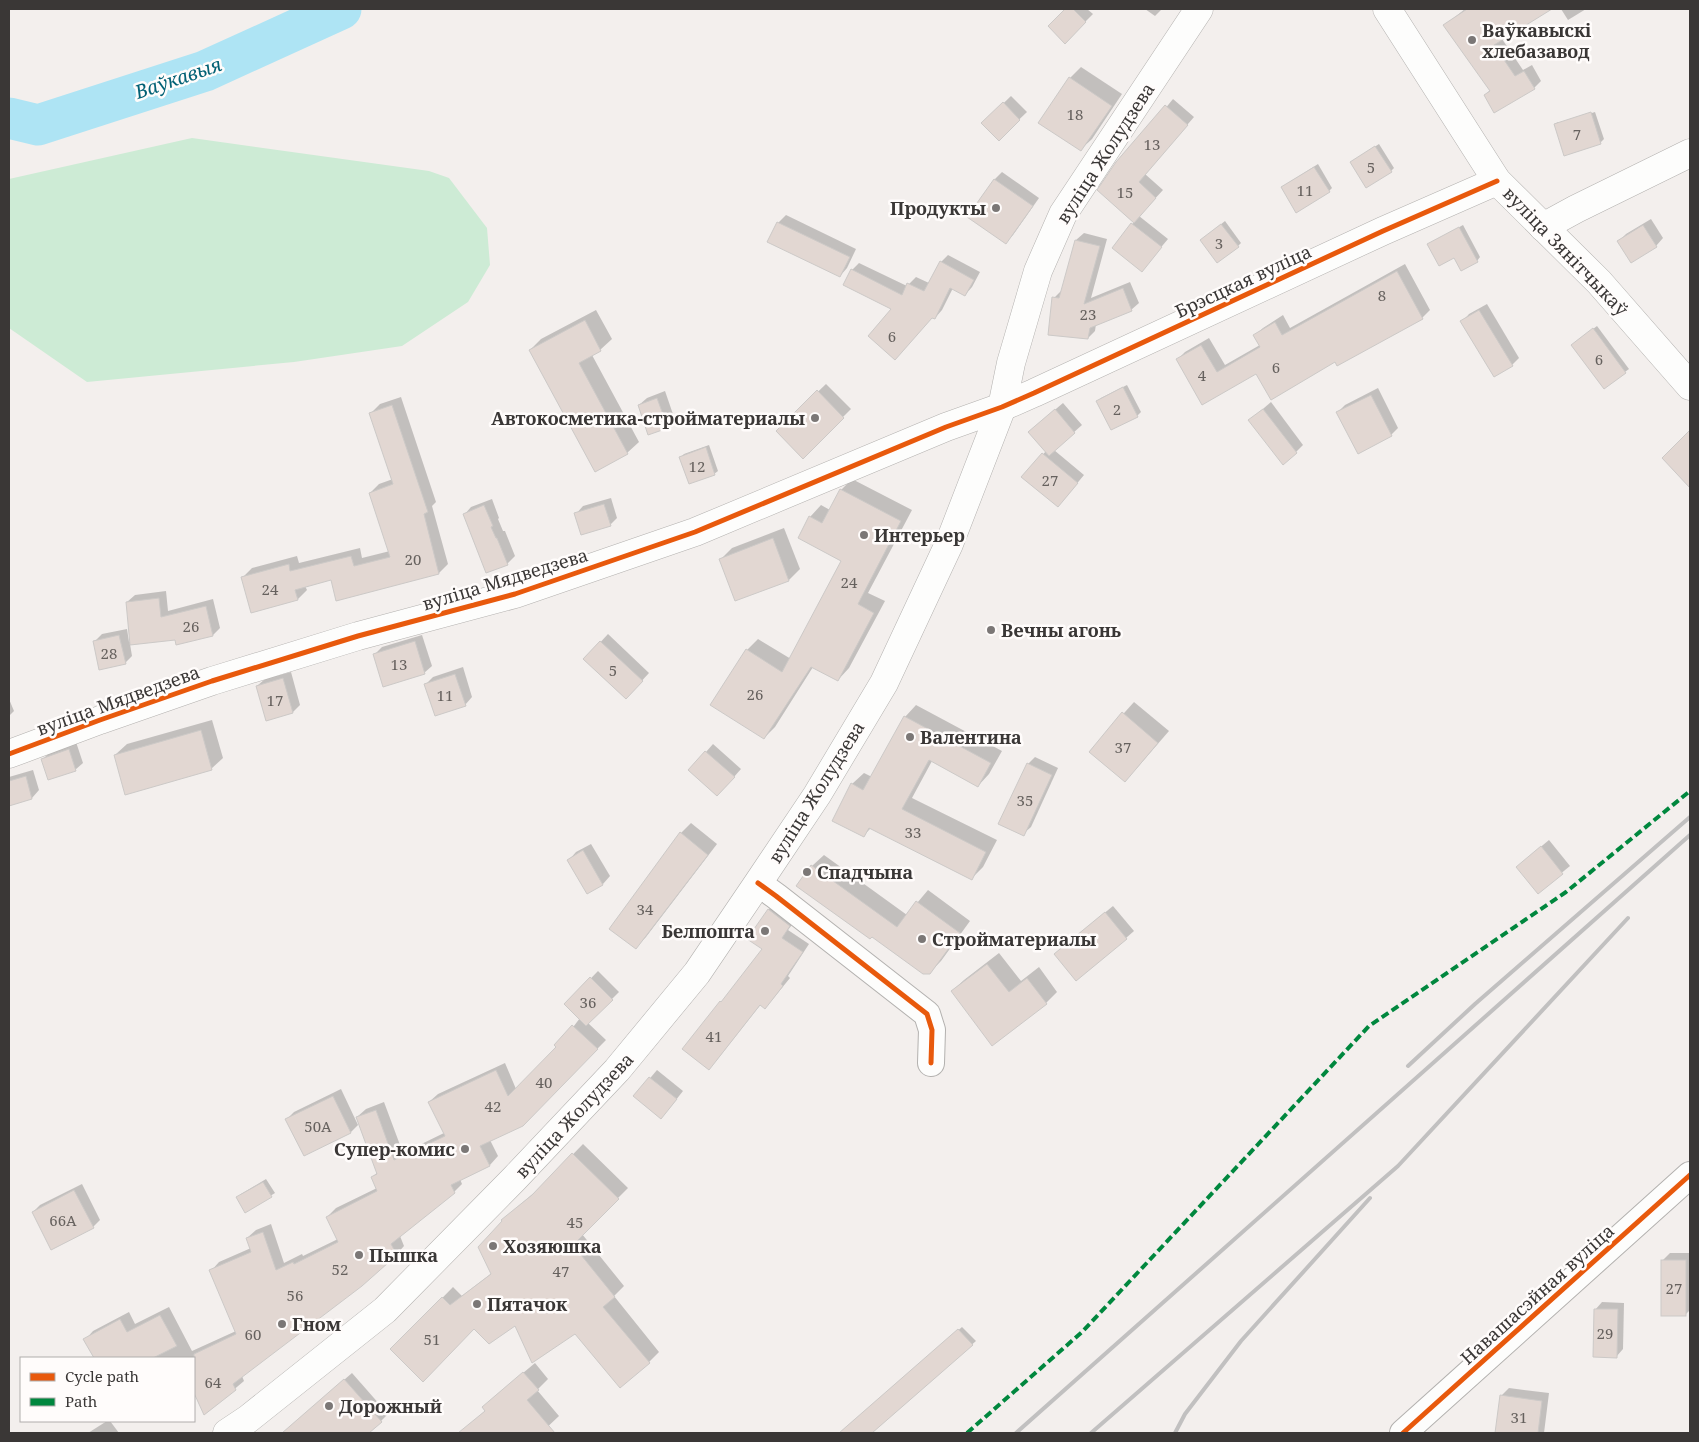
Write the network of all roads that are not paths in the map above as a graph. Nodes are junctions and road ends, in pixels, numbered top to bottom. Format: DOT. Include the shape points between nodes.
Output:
graph roads {
  1 [pos="1199,9"];
  2 [pos="1387,9"];
  3 [pos="1690,153"];
  4 [pos="1498,181"];
  5 [pos="1543,227"];
  6 [pos="1690,386"];
  7 [pos="1002,407"];
  8 [pos="9,754"];
  9 [pos="758,883"];
  10 [pos="931,1063"];
  11 [pos="1690,1175"];
  12 [pos="227,1433"];
  13 [pos="1403,1433"];
  1 -- 7 [label="main road, вуліца Жолудзева" via="1063,214 1038,271 1011,363"];
  2 -- 4 [label="main road, вуліца Зянітчыкаў"];
  3 -- 5 [label="main road"];
  4 -- 5 [label="main road, вуліца Зянітчыкаў"];
  4 -- 7 [label="main road, Брэсцкая вуліца"];
  5 -- 6 [label="main road, вуліца Зянітчыкаў" via="1598,282"];
  7 -- 8 [label="main road, вуліца Мядведзева" via="946,427 695,532 515,594 358,636 212,681"];
  7 -- 9 [label="main road, вуліца Жолудзева" via="949,544 884,683 817,795"];
  9 -- 10 [label="street" via="927,1014 932,1030"];
  9 -- 12 [label="main road, вуліца Жолудзева" via="697,974 617,1070 514,1180 385,1310"];
  11 -- 13 [label="street, Навашасэйная вуліца"];
}
